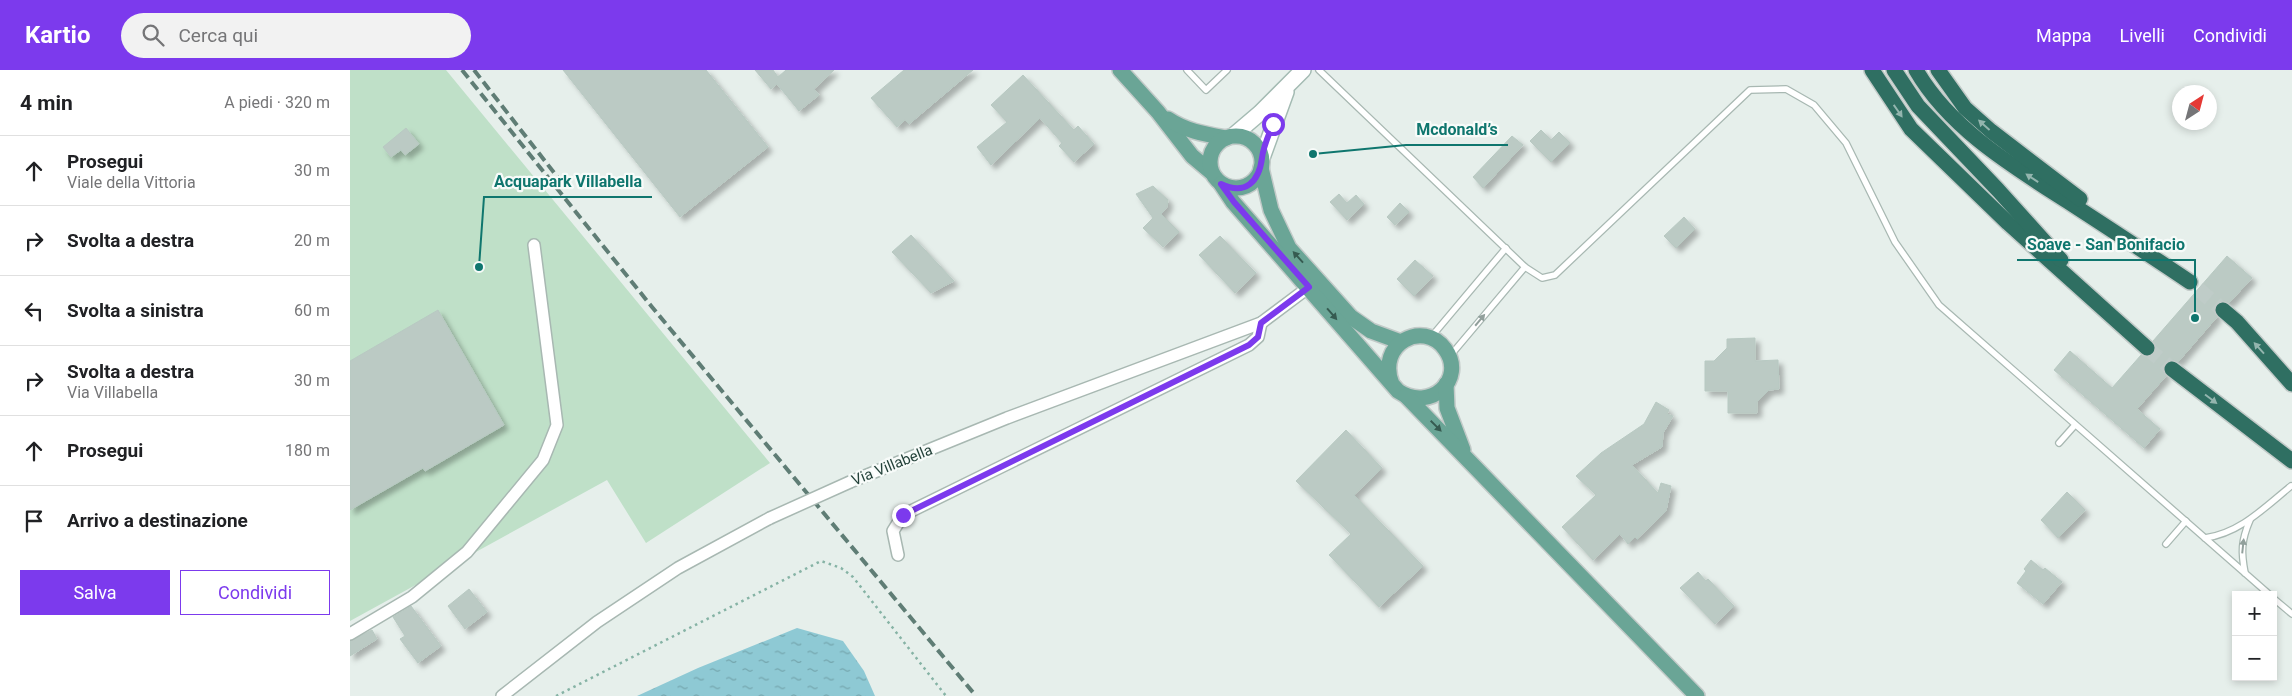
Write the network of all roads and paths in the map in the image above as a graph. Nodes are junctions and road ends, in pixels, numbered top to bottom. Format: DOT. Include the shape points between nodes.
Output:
graph roads {
  1 [pos="1120,70"];
  2 [pos="1187,70"];
  3 [pos="1227,70"];
  4 [pos="1303,70"];
  5 [pos="1319,70"];
  6 [pos="1872,70"];
  7 [pos="1894,70"];
  8 [pos="1916,70"];
  9 [pos="1938,70"];
  10 [pos="1288,86"];
  11 [pos="1158,112"];
  12 [pos="1230,137"];
  13 [pos="1261,163"];
  14 [pos="1211,172"];
  15 [pos="1221,184"];
  16 [pos="534,245"];
  17 [pos="1506,248"];
  18 [pos="1525,267"];
  19 [pos="1309,287"];
  20 [pos="2223,310"];
  21 [pos="2105,311"];
  22 [pos="1261,323"];
  23 [pos="1430,338"];
  24 [pos="1401,342"];
  25 [pos="2147,348"];
  26 [pos="1449,358"];
  27 [pos="2172,369"];
  28 [pos="1392,384"];
  29 [pos="1446,384"];
  30 [pos="2292,384"];
  31 [pos="1406,396"];
  32 [pos="2075,425"];
  33 [pos="2059,443"];
  34 [pos="1466,456"];
  35 [pos="2292,462"];
  36 [pos="2290,486"];
  37 [pos="2250,520"];
  38 [pos="2186,522"];
  39 [pos="2205,538"];
  40 [pos="2166,544"];
  41 [pos="898,555"];
  42 [pos="2246,574"];
  43 [pos="2265,591"];
  44 [pos="2277,603"];
  45 [pos="2292,614"];
  46 [pos="350,634"];
  47 [pos="502,696"];
  48 [pos="556,696"];
  49 [pos="946,696"];
  50 [pos="1697,696"];
  1 -- 11 [label="main road"];
  2 -- 3 [label="lane" via="1206,90"];
  4 -- 10 [label="street"];
  5 -- 17 [label="lane"];
  6 -- 21 [label="highway, one-way" via="1911,129"];
  7 -- 21 [label="highway" via="1918,106"];
  8 -- 9 [label="highway" via="1947,111 1988,147 2194,285 1991,131 1965,108"];
  10 -- 12 [label="street"];
  10 -- 13 [label="street"];
  11 -- 12 [label="main road" via="1193,132"];
  11 -- 14 [label="main road" via="1192,156"];
  12 -- 13 [label="main road" via="1248,139 1259,150"];
  12 -- 14 [label="main road" via="1214,148"];
  13 -- 15 [label="main road" via="1254,181 1248,185 1235,188"];
  24 -- 13 [label="main road, one-way" via="1371,331 1351,317 1289,248 1271,210"];
  14 -- 15 [label="main road"];
  15 -- 19 [label="main road"];
  16 -- 46 [label="street" via="557,425 543,460 467,552 412,596"];
  17 -- 18 [label="lane"];
  17 -- 23 [label="lane"];
  26 -- 18 [label="lane, one-way"];
  18 -- 32 [label="lane" via="1542,278 1555,275 1750,90 1786,89 1814,105 1846,143 1895,242 1939,304"];
  19 -- 22 [label="street, Via Villabella"];
  19 -- 28 [label="main road, one-way"];
  30 -- 20 [label="highway, one-way"];
  21 -- 25 [label="highway"];
  22 -- 41 [label="street" via="1258,337 1249,345 903,515 893,531"];
  22 -- 47 [label="street, Via Villabella, bridge" via="1007,418 770,518 678,568 596,622"];
  23 -- 24 [label="main road" via="1410,337"];
  23 -- 26 [label="main road" via="1445,349"];
  24 -- 28 [label="main road" via="1394,348 1388,366"];
  26 -- 29 [label="main road" via="1450,376"];
  27 -- 35 [label="highway, one-way"];
  28 -- 31 [label="main road"];
  29 -- 31 [label="main road" via="1432,396 1414,399"];
  29 -- 34 [label="main road" via="1447,408"];
  31 -- 34 [label="main road, one-way"];
  32 -- 33 [label="lane"];
  32 -- 38 [label="lane"];
  34 -- 50 [label="main road"];
  36 -- 37 [label="lane"];
  37 -- 39 [label="lane" via="2231,532"];
  42 -- 37 [label="lane, one-way" via="2241,552"];
  38 -- 39 [label="lane"];
  38 -- 40 [label="lane"];
  39 -- 42 [label="lane"];
  42 -- 43 [label="lane"];
  44 -- 45 [label="lane"];
  48 -- 49 [label="path" via="821,561 841,568 853,577"];
}
